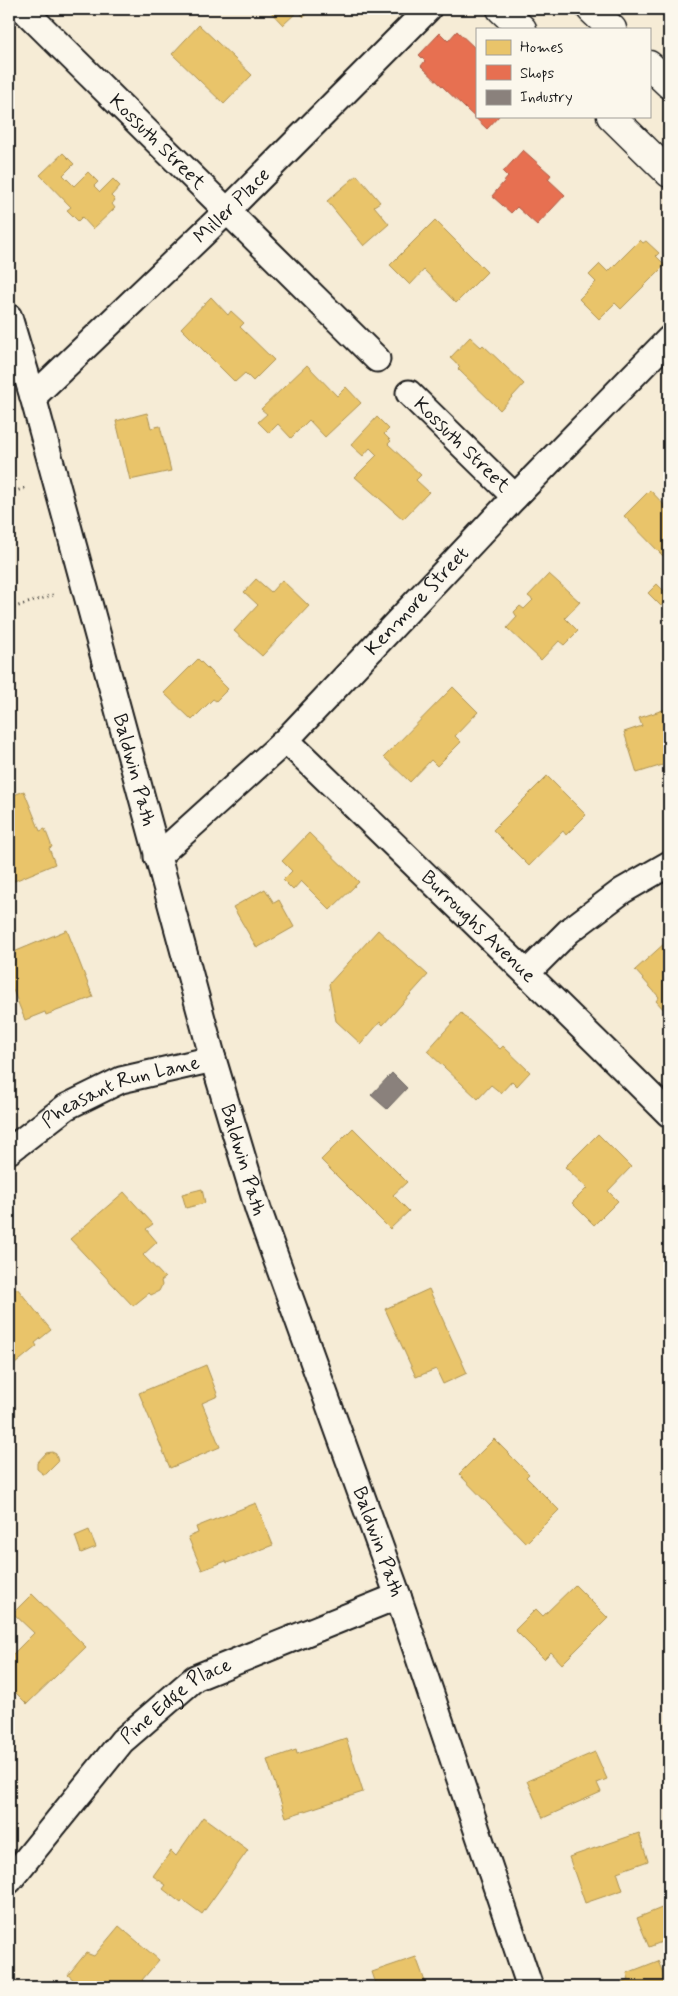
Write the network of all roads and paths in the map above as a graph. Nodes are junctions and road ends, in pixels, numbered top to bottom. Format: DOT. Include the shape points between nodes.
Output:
graph roads {
  1 [pos="23,9"];
  2 [pos="428,9"];
  3 [pos="501,9"];
  4 [pos="591,9"];
  5 [pos="521,28"];
  6 [pos="611,28"];
  7 [pos="650,66"];
  8 [pos="669,84"];
  9 [pos="614,118"];
  10 [pos="669,173"];
  11 [pos="228,211"];
  12 [pos="9,317"];
  13 [pos="669,339"];
  14 [pos="377,359"];
  15 [pos="409,393"];
  16 [pos="33,398"];
  17 [pos="26,488"];
  18 [pos="9,493"];
  19 [pos="515,497"];
  20 [pos="56,594"];
  21 [pos="9,609"];
  22 [pos="286,740"];
  23 [pos="157,857"];
  24 [pos="669,864"];
  25 [pos="527,972"];
  26 [pos="213,1059"];
  27 [pos="669,1114"];
  28 [pos="9,1151"];
  29 [pos="398,1596"];
  30 [pos="9,1881"];
  31 [pos="530,1987"];
  1 -- 11 [label="street, Kossuth Street"];
  2 -- 11 [label="street, Miller Place"];
  3 -- 5 [label="main road"];
  4 -- 6 [label="main road"];
  7 -- 8 [label="main road"];
  9 -- 10 [label="main road"];
  11 -- 14 [label="street, Kossuth Street"];
  11 -- 16 [label="street, Miller Place"];
  12 -- 16 [label="street, Baldwin Path"];
  13 -- 19 [label="street, Kenmore Street"];
  15 -- 19 [label="street, Kossuth Street"];
  16 -- 23 [label="street, Baldwin Path"];
  17 -- 18 [label="path"];
  19 -- 22 [label="street, Kenmore Street"];
  20 -- 21 [label="path"];
  22 -- 23 [label="street, Kenmore Street"];
  22 -- 25 [label="street, Burroughs Avenue"];
  23 -- 26 [label="street, Baldwin Path"];
  24 -- 25 [label="street" via="599,908 569,931"];
  25 -- 27 [label="street, Burroughs Avenue"];
  26 -- 28 [label="street, Pheasant Run Lane" via="121,1080 66,1107"];
  26 -- 29 [label="street, Baldwin Path" via="258,1209"];
  29 -- 30 [label="street, Pine Edge Place" via="195,1678 122,1740"];
  29 -- 31 [label="street, Baldwin Path"];
}
